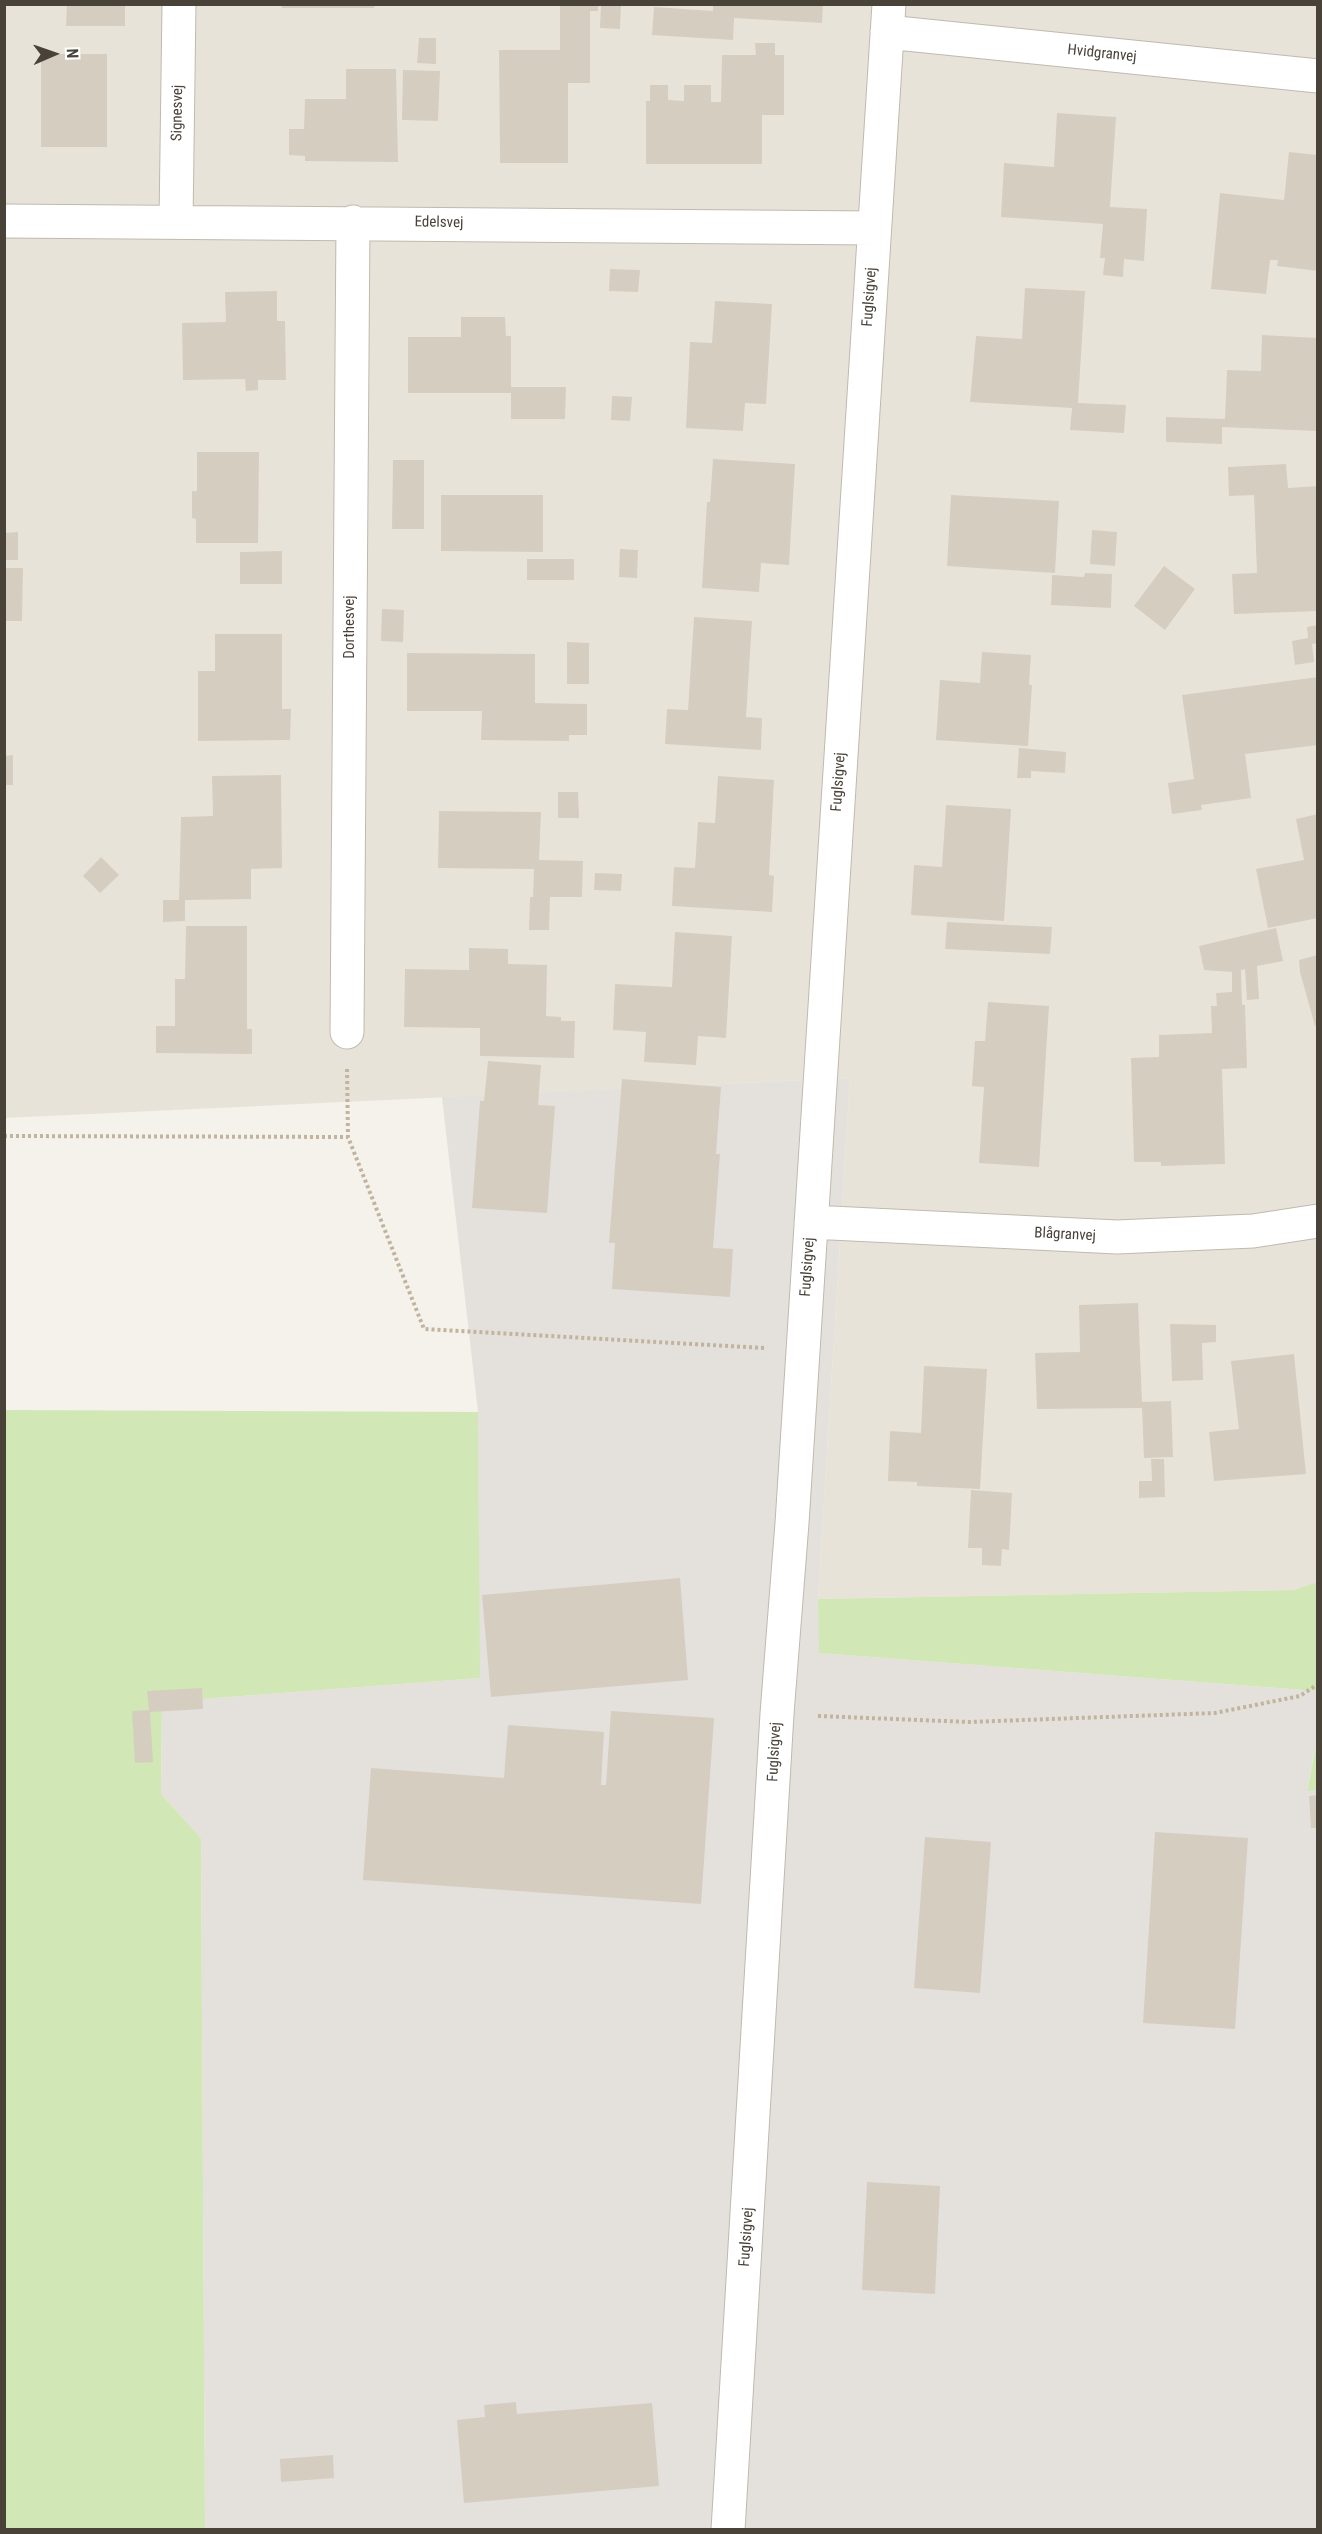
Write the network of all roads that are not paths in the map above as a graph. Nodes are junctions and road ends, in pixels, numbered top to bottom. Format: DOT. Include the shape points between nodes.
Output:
graph roads {
  1 [pos="179,4"];
  2 [pos="888,18"];
  3 [pos="1317,76"];
  4 [pos="4,221"];
  5 [pos="176,222"];
  6 [pos="353,222"];
  7 [pos="874,228"];
  8 [pos="347,1032"];
  9 [pos="1317,1221"];
  10 [pos="811,1222"];
  11 [pos="728,2529"];
  1 -- 5 [label="street, Signesvej"];
  2 -- 3 [label="street, Hvidgranvej"];
  2 -- 7 [label="street, Fuglsigvej"];
  4 -- 5 [label="street, Edelsvej"];
  5 -- 6 [label="street, Edelsvej"];
  6 -- 7 [label="street, Edelsvej"];
  6 -- 8 [label="street, Dorthesvej"];
  7 -- 10 [label="street, Fuglsigvej"];
  9 -- 10 [label="street, Blågranvej" via="1253,1231 1117,1238"];
  10 -- 11 [label="street, Fuglsigvej"];
}
